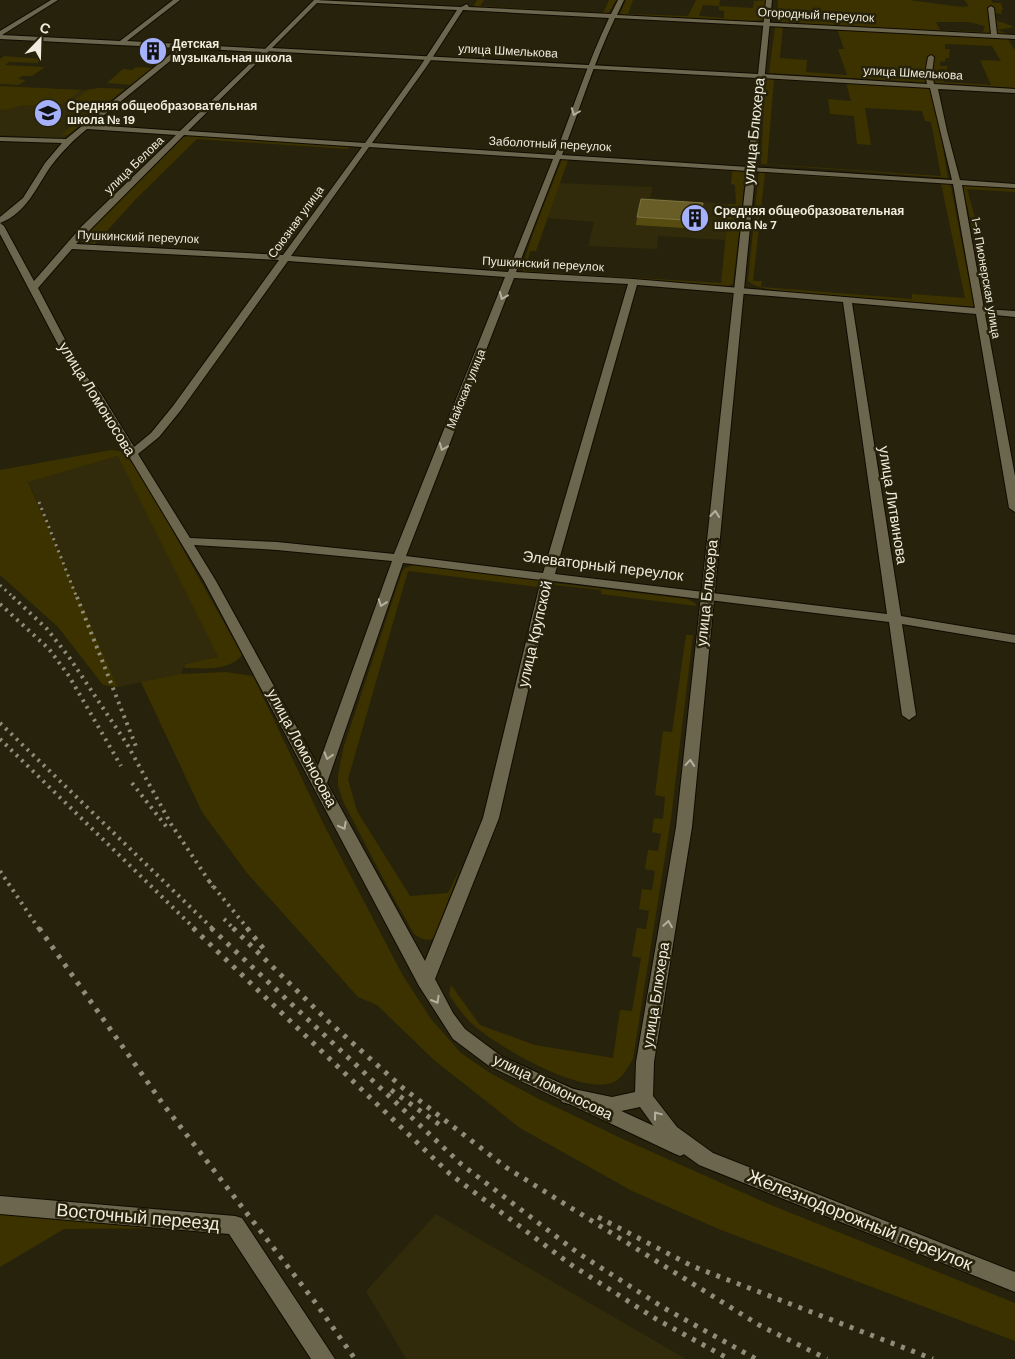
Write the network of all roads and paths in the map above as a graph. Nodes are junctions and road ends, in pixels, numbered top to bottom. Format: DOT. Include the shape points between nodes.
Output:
graph roads {
  1 [pos="55,0"];
  2 [pos="177,0"];
  3 [pos="317,0"];
  4 [pos="472,0"];
  5 [pos="621,0"];
  6 [pos="769,0"];
  7 [pos="991,8"];
  8 [pos="461,9"];
  9 [pos="613,16"];
  10 [pos="765,23"];
  11 [pos="0,35"];
  12 [pos="994,36"];
  13 [pos="1015,37"];
  14 [pos="121,43"];
  15 [pos="184,46"];
  16 [pos="267,50"];
  17 [pos="931,57"];
  18 [pos="429,58"];
  19 [pos="591,66"];
  20 [pos="760,76"];
  21 [pos="930,86"];
  22 [pos="1013,91"];
  23 [pos="1015,102"];
  24 [pos="84,127"];
  25 [pos="182,133"];
  26 [pos="0,138"];
  27 [pos="68,141"];
  28 [pos="365,144"];
  29 [pos="558,156"];
  30 [pos="751,168"];
  31 [pos="957,182"];
  32 [pos="1015,186"];
  33 [pos="0,221"];
  34 [pos="0,226"];
  35 [pos="68,246"];
  36 [pos="285,258"];
  37 [pos="511,274"];
  38 [pos="633,282"];
  39 [pos="34,287"];
  40 [pos="738,290"];
  41 [pos="847,300"];
  42 [pos="979,311"];
  43 [pos="1015,314"];
  44 [pos="132,454"];
  45 [pos="1015,508"];
  46 [pos="186,541"];
  47 [pos="400,557"];
  48 [pos="548,577"];
  49 [pos="706,594"];
  50 [pos="895,618"];
  51 [pos="1015,639"];
  52 [pos="909,715"];
  53 [pos="320,782"];
  54 [pos="425,981"];
  55 [pos="569,1096"];
  56 [pos="644,1098"];
  57 [pos="706,1159"];
  58 [pos="0,1206"];
  59 [pos="1015,1282"];
  60 [pos="324,1359"];
  1 -- 11 [label="street"];
  2 -- 14 [label="street"];
  3 -- 8 [label="street, Огородный переулок"];
  3 -- 16 [label="street, улица Белова"];
  4 -- 8 [label="street, Союзная улица"];
  5 -- 9 [label="street, Майская улица"];
  6 -- 10 [label="street, улица Блюхера"];
  7 -- 12 [label="street"];
  8 -- 9 [label="street, Огородный переулок"];
  8 -- 18 [label="street, Союзная улица"];
  9 -- 10 [label="street, Огородный переулок"];
  9 -- 19 [label="street, Майская улица"];
  10 -- 12 [label="street, Огородный переулок"];
  10 -- 20 [label="street, улица Блюхера"];
  11 -- 14 [label="street, улица Шмелькова"];
  12 -- 13 [label="street, Огородный переулок"];
  14 -- 15 [label="street, улица Шмелькова"];
  15 -- 16 [label="street, улица Шмелькова"];
  15 -- 24 [label="street"];
  16 -- 18 [label="street, улица Шмелькова"];
  16 -- 25 [label="street, улица Белова"];
  17 -- 21 [label="street, 1-я Пионерская улица"];
  18 -- 19 [label="street, улица Шмелькова"];
  18 -- 28 [label="street, Союзная улица"];
  19 -- 20 [label="street, улица Шмелькова"];
  19 -- 29 [label="street, Майская улица, one-way"];
  20 -- 21 [label="street, улица Шмелькова"];
  20 -- 30 [label="street, улица Блюхера"];
  21 -- 22 [label="street, улица Шмелькова"];
  21 -- 31 [label="street, 1-я Пионерская улица" via="935,89"];
  22 -- 23 [label="street"];
  24 -- 25 [label="street, Заболотный переулок"];
  24 -- 27 [label="street"];
  25 -- 28 [label="street, Заболотный переулок"];
  25 -- 35 [label="street, улица Белова"];
  26 -- 27 [label="street"];
  27 -- 33 [label="street" via="48,164 26,200"];
  28 -- 29 [label="street, Заболотный переулок"];
  28 -- 36 [label="street, Союзная улица"];
  29 -- 30 [label="street, Заболотный переулок"];
  29 -- 37 [label="street, Майская улица"];
  30 -- 31 [label="street, Заболотный переулок"];
  30 -- 40 [label="street, улица Блюхера"];
  31 -- 32 [label="street, Заболотный переулок"];
  31 -- 42 [label="street, 1-я Пионерская улица"];
  34 -- 39 [label="street, улица Ломоносова"];
  35 -- 36 [label="street, Пушкинский переулок"];
  35 -- 39 [label="street, улица Белова"];
  36 -- 37 [label="street, Пушкинский переулок"];
  36 -- 44 [label="street, Союзная улица" via="169,419"];
  37 -- 38 [label="street, Пушкинский переулок"];
  37 -- 47 [label="street, Майская улица, one-way"];
  38 -- 40 [label="street, Пушкинский переулок"];
  38 -- 48 [label="street, улица Крупской"];
  39 -- 44 [label="street, улица Ломоносова" via="46,316 77,371 95,392"];
  40 -- 41 [label="street, Пушкинский переулок"];
  49 -- 40 [label="street, улица Блюхера, one-way"];
  41 -- 42 [label="street, Пушкинский переулок"];
  41 -- 50 [label="street, улица Литвинова"];
  42 -- 43 [label="street, Пушкинский переулок"];
  42 -- 45 [label="street, 1-я Пионерская улица"];
  44 -- 46 [label="street, улица Ломоносова"];
  46 -- 47 [label="street, Элеваторный переулок"];
  46 -- 53 [label="street, улица Ломоносова"];
  47 -- 48 [label="street, Элеваторный переулок"];
  47 -- 53 [label="street, Майская улица, one-way"];
  48 -- 49 [label="street, Элеваторный переулок"];
  48 -- 54 [label="street, улица Крупской" via="491,818"];
  49 -- 50 [label="street, Элеваторный переулок"];
  56 -- 49 [label="street, улица Блюхера, one-way" via="644,1062 684,827"];
  50 -- 51 [label="street, Элеваторный переулок"];
  50 -- 52 [label="street, улица Литвинова"];
  53 -- 54 [label="street, улица Ломоносова, one-way"];
  54 -- 55 [label="street, улица Ломоносова, one-way" via="459,1034 476,1048 517,1072"];
  55 -- 56 [label="street" via="612,1105"];
  55 -- 57 [label="street, улица Ломоносова"];
  57 -- 56 [label="street, one-way" via="670,1133"];
  57 -- 59 [label="street, Железнодорожный переулок"];
  58 -- 60 [label="street, Восточный переезд" via="236,1225"];
}
